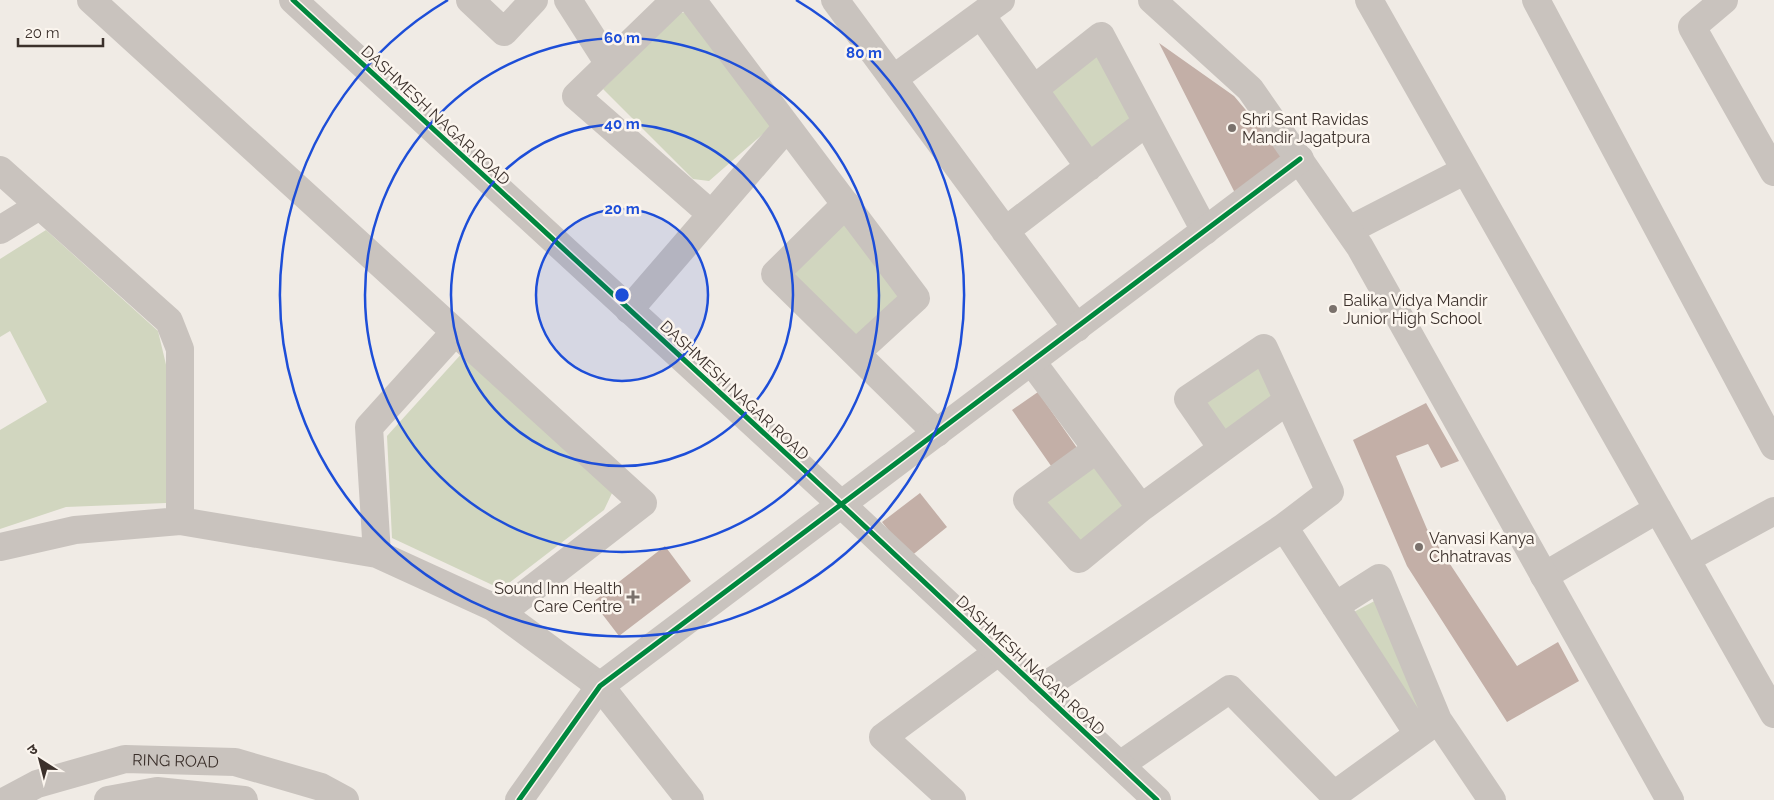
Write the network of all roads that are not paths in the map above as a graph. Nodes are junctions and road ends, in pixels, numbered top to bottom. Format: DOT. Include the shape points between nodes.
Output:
graph roads {
  1 [pos="91,0"];
  2 [pos="293,0"];
  3 [pos="470,0"];
  4 [pos="534,0"];
  5 [pos="568,0"];
  6 [pos="675,0"];
  7 [pos="692,0"];
  8 [pos="835,0"];
  9 [pos="1152,0"];
  10 [pos="1369,0"];
  11 [pos="1536,0"];
  12 [pos="1724,0"];
  13 [pos="991,7"];
  14 [pos="609,64"];
  15 [pos="893,78"];
  16 [pos="1034,89"];
  17 [pos="1147,122"];
  18 [pos="787,127"];
  19 [pos="1300,159"];
  20 [pos="1089,167"];
  21 [pos="0,170"];
  22 [pos="1464,171"];
  23 [pos="1774,172"];
  24 [pos="846,204"];
  25 [pos="39,206"];
  26 [pos="711,214"];
  27 [pos="0,230"];
  28 [pos="1005,230"];
  29 [pos="1349,230"];
  30 [pos="1205,231"];
  31 [pos="629,310"];
  32 [pos="1077,328"];
  33 [pos="455,332"];
  34 [pos="856,353"];
  35 [pos="1032,362"];
  36 [pos="1287,401"];
  37 [pos="937,434"];
  38 [pos="1774,446"];
  39 [pos="1222,448"];
  40 [pos="1097,449"];
  41 [pos="842,505"];
  42 [pos="1141,508"];
  43 [pos="1658,509"];
  44 [pos="1774,511"];
  45 [pos="180,521"];
  46 [pos="1284,527"];
  47 [pos="0,547"];
  48 [pos="377,554"];
  49 [pos="1686,559"];
  50 [pos="1544,576"];
  51 [pos="1335,606"];
  52 [pos="500,613"];
  53 [pos="998,652"];
  54 [pos="600,686"];
  55 [pos="1039,690"];
  56 [pos="1774,714"];
  57 [pos="1428,727"];
  58 [pos="1120,765"];
  59 [pos="7,800"];
  60 [pos="108,800"];
  61 [pos="244,800"];
  62 [pos="345,800"];
  63 [pos="519,800"];
  64 [pos="690,800"];
  65 [pos="952,800"];
  66 [pos="1157,800"];
  67 [pos="1492,800"];
  68 [pos="1670,800"];
  1 -- 33 [label="street"];
  2 -- 31 [label="street, DASHMESH NAGAR ROAD"];
  3 -- 4 [label="street" via="504,32"];
  5 -- 14 [label="street"];
  6 -- 14 [label="street"];
  7 -- 18 [label="street"];
  8 -- 15 [label="street"];
  9 -- 19 [label="street" via="1250,89"];
  10 -- 22 [label="street"];
  11 -- 38 [label="street"];
  12 -- 23 [label="street" via="1692,28"];
  13 -- 15 [label="street"];
  13 -- 16 [label="street"];
  14 -- 26 [label="street" via="576,96"];
  15 -- 28 [label="street"];
  16 -- 17 [label="street" via="1101,36"];
  16 -- 20 [label="street"];
  17 -- 20 [label="street"];
  17 -- 30 [label="street"];
  18 -- 24 [label="street"];
  18 -- 26 [label="street"];
  19 -- 29 [label="street"];
  19 -- 30 [label="street"];
  20 -- 28 [label="street"];
  21 -- 25 [label="street"];
  22 -- 29 [label="street"];
  22 -- 43 [label="street"];
  24 -- 34 [label="street" via="916,298"];
  24 -- 34 [label="street" via="775,274"];
  25 -- 27 [label="street"];
  25 -- 45 [label="street" via="169,321 180,349"];
  26 -- 31 [label="street"];
  28 -- 32 [label="street"];
  29 -- 50 [label="street"];
  30 -- 32 [label="street"];
  31 -- 41 [label="street, DASHMESH NAGAR ROAD"];
  32 -- 35 [label="street"];
  33 -- 48 [label="street" via="369,427"];
  33 -- 52 [label="street" via="642,503"];
  34 -- 37 [label="street"];
  35 -- 37 [label="street"];
  35 -- 40 [label="street"];
  36 -- 39 [label="street"];
  36 -- 39 [label="street" via="1264,348 1188,399"];
  36 -- 46 [label="street" via="1330,492"];
  37 -- 41 [label="street"];
  39 -- 42 [label="street"];
  40 -- 42 [label="street"];
  40 -- 42 [label="street" via="1027,500 1079,559"];
  41 -- 53 [label="street, DASHMESH NAGAR ROAD"];
  41 -- 54 [label="street"];
  43 -- 49 [label="street"];
  43 -- 50 [label="street"];
  44 -- 49 [label="street"];
  45 -- 47 [label="street" via="75,530"];
  45 -- 48 [label="street"];
  46 -- 51 [label="street"];
  46 -- 55 [label="street"];
  48 -- 52 [label="street"];
  49 -- 56 [label="street"];
  50 -- 68 [label="street"];
  51 -- 57 [label="street"];
  51 -- 57 [label="street" via="1379,578"];
  52 -- 54 [label="street"];
  53 -- 55 [label="street, DASHMESH NAGAR ROAD"];
  53 -- 65 [label="street" via="883,737"];
  54 -- 63 [label="street"];
  54 -- 64 [label="street"];
  55 -- 58 [label="street, DASHMESH NAGAR ROAD"];
  57 -- 58 [label="street" via="1334,795 1230,689"];
  57 -- 67 [label="street"];
  58 -- 66 [label="street, DASHMESH NAGAR ROAD"];
  59 -- 62 [label="street, RING ROAD" via="37,784 126,759 235,762 321,787"];
  60 -- 61 [label="street, RING ROAD" via="157,791"];
}
